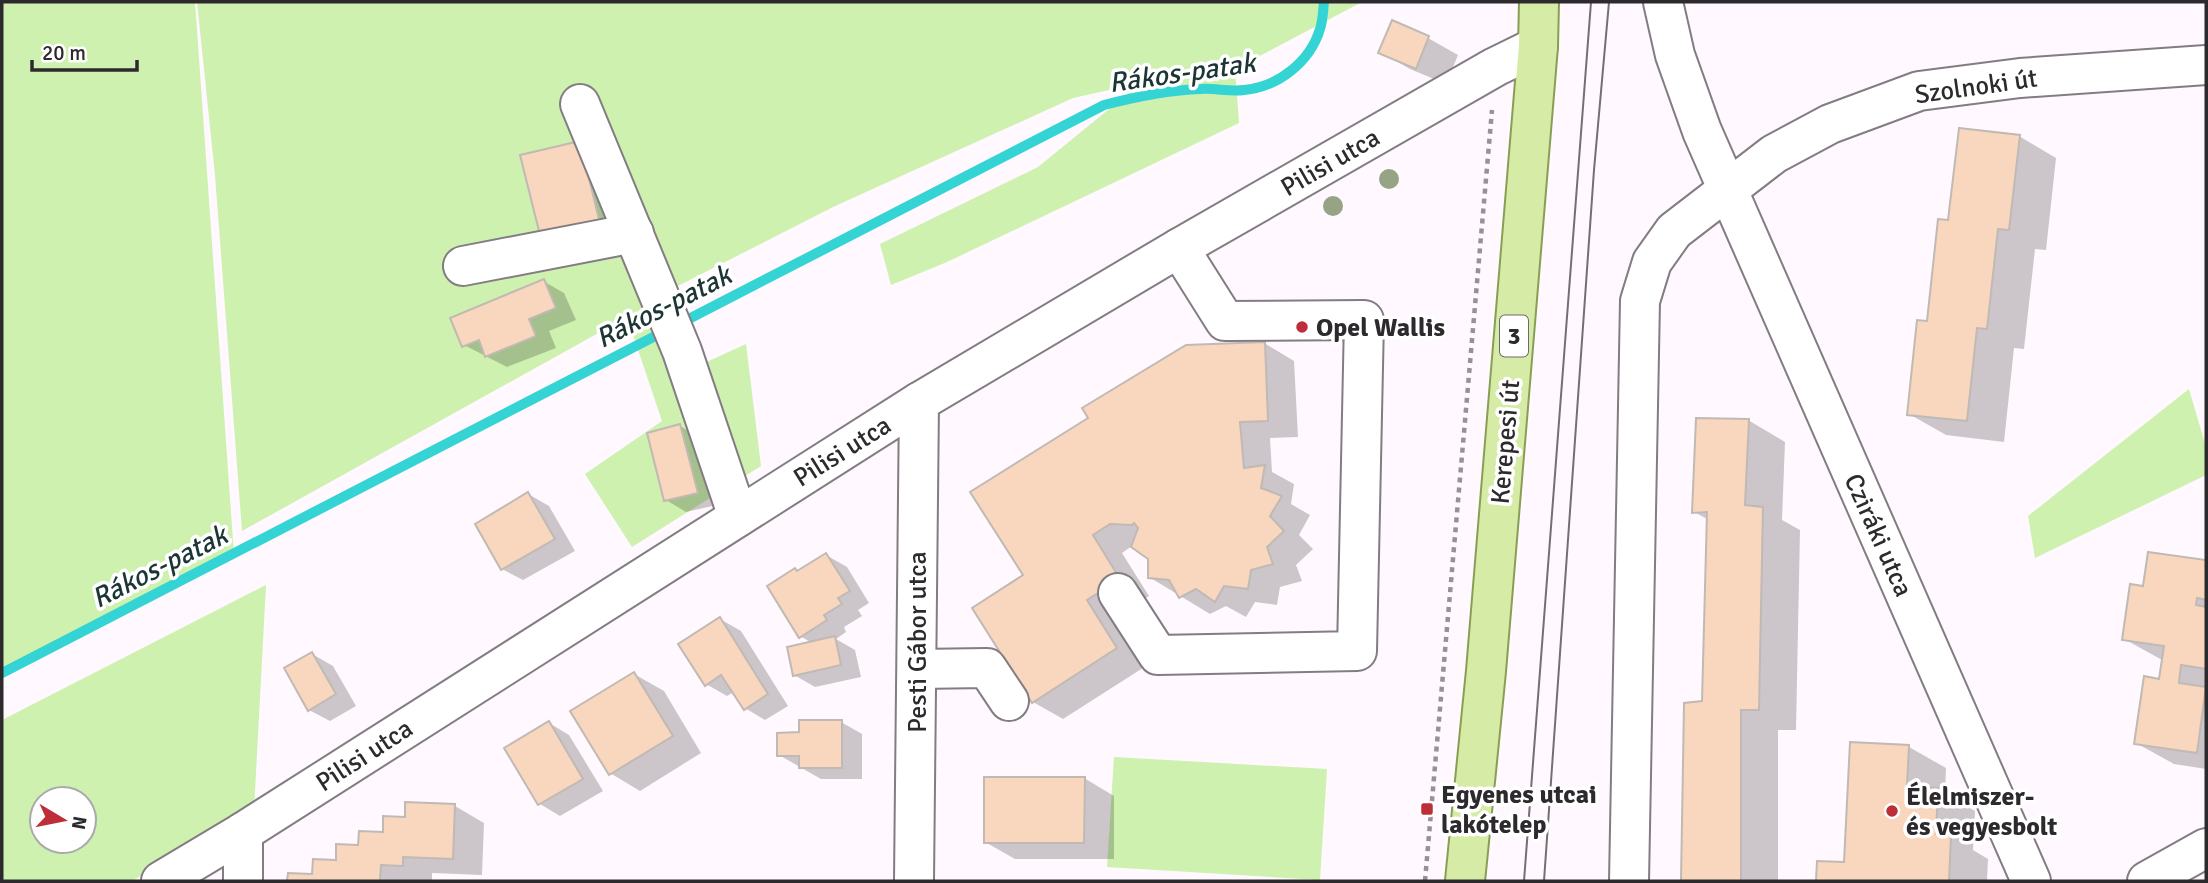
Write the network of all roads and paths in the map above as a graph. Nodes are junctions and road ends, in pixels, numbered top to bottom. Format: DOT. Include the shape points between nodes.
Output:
graph roads {
  1 [pos="1539,2"];
  2 [pos="1663,2"];
  3 [pos="1538,46"];
  4 [pos="2206,65"];
  5 [pos="1495,67"];
  6 [pos="580,104"];
  7 [pos="1727,189"];
  8 [pos="635,233"];
  9 [pos="1179,248"];
  10 [pos="463,266"];
  11 [pos="919,402"];
  12 [pos="738,517"];
  13 [pos="1118,593"];
  14 [pos="917,669"];
  15 [pos="1009,701"];
  16 [pos="243,832"];
  17 [pos="2206,848"];
  18 [pos="161,881"];
  19 [pos="243,881"];
  20 [pos="914,881"];
  21 [pos="1425,881"];
  22 [pos="1465,881"];
  23 [pos="1629,881"];
  24 [pos="2031,881"];
  25 [pos="2147,881"];
  1 -- 3 [label="main road, Kerepesi út / 3"];
  2 -- 7 [label="street, Cziráki utca" via="1685,89"];
  3 -- 5 [label="street, Pilisi utca"];
  3 -- 22 [label="main road, Kerepesi út / 3"];
  4 -- 7 [label="street, Szolnoki út" via="1919,90 1830,124 1774,154"];
  5 -- 9 [label="street, Pilisi utca"];
  5 -- 21 [label="path"];
  6 -- 8 [label="street"];
  7 -- 23 [label="street" via="1674,231 1652,262 1640,301"];
  7 -- 24 [label="street, Cziráki utca"];
  8 -- 10 [label="street"];
  8 -- 12 [label="street" via="665,304"];
  9 -- 11 [label="street, Pilisi utca"];
  9 -- 13 [label="street" via="1225,321 1364,320 1357,651 1158,655"];
  11 -- 12 [label="street, Pilisi utca"];
  11 -- 14 [label="street, Pesti Gábor utca"];
  12 -- 16 [label="street, Pilisi utca"];
  14 -- 15 [label="street" via="987,668"];
  14 -- 20 [label="street, Pesti Gábor utca"];
  16 -- 18 [label="street, Pilisi utca"];
  16 -- 19 [label="street"];
  17 -- 25 [label="street"];
}
